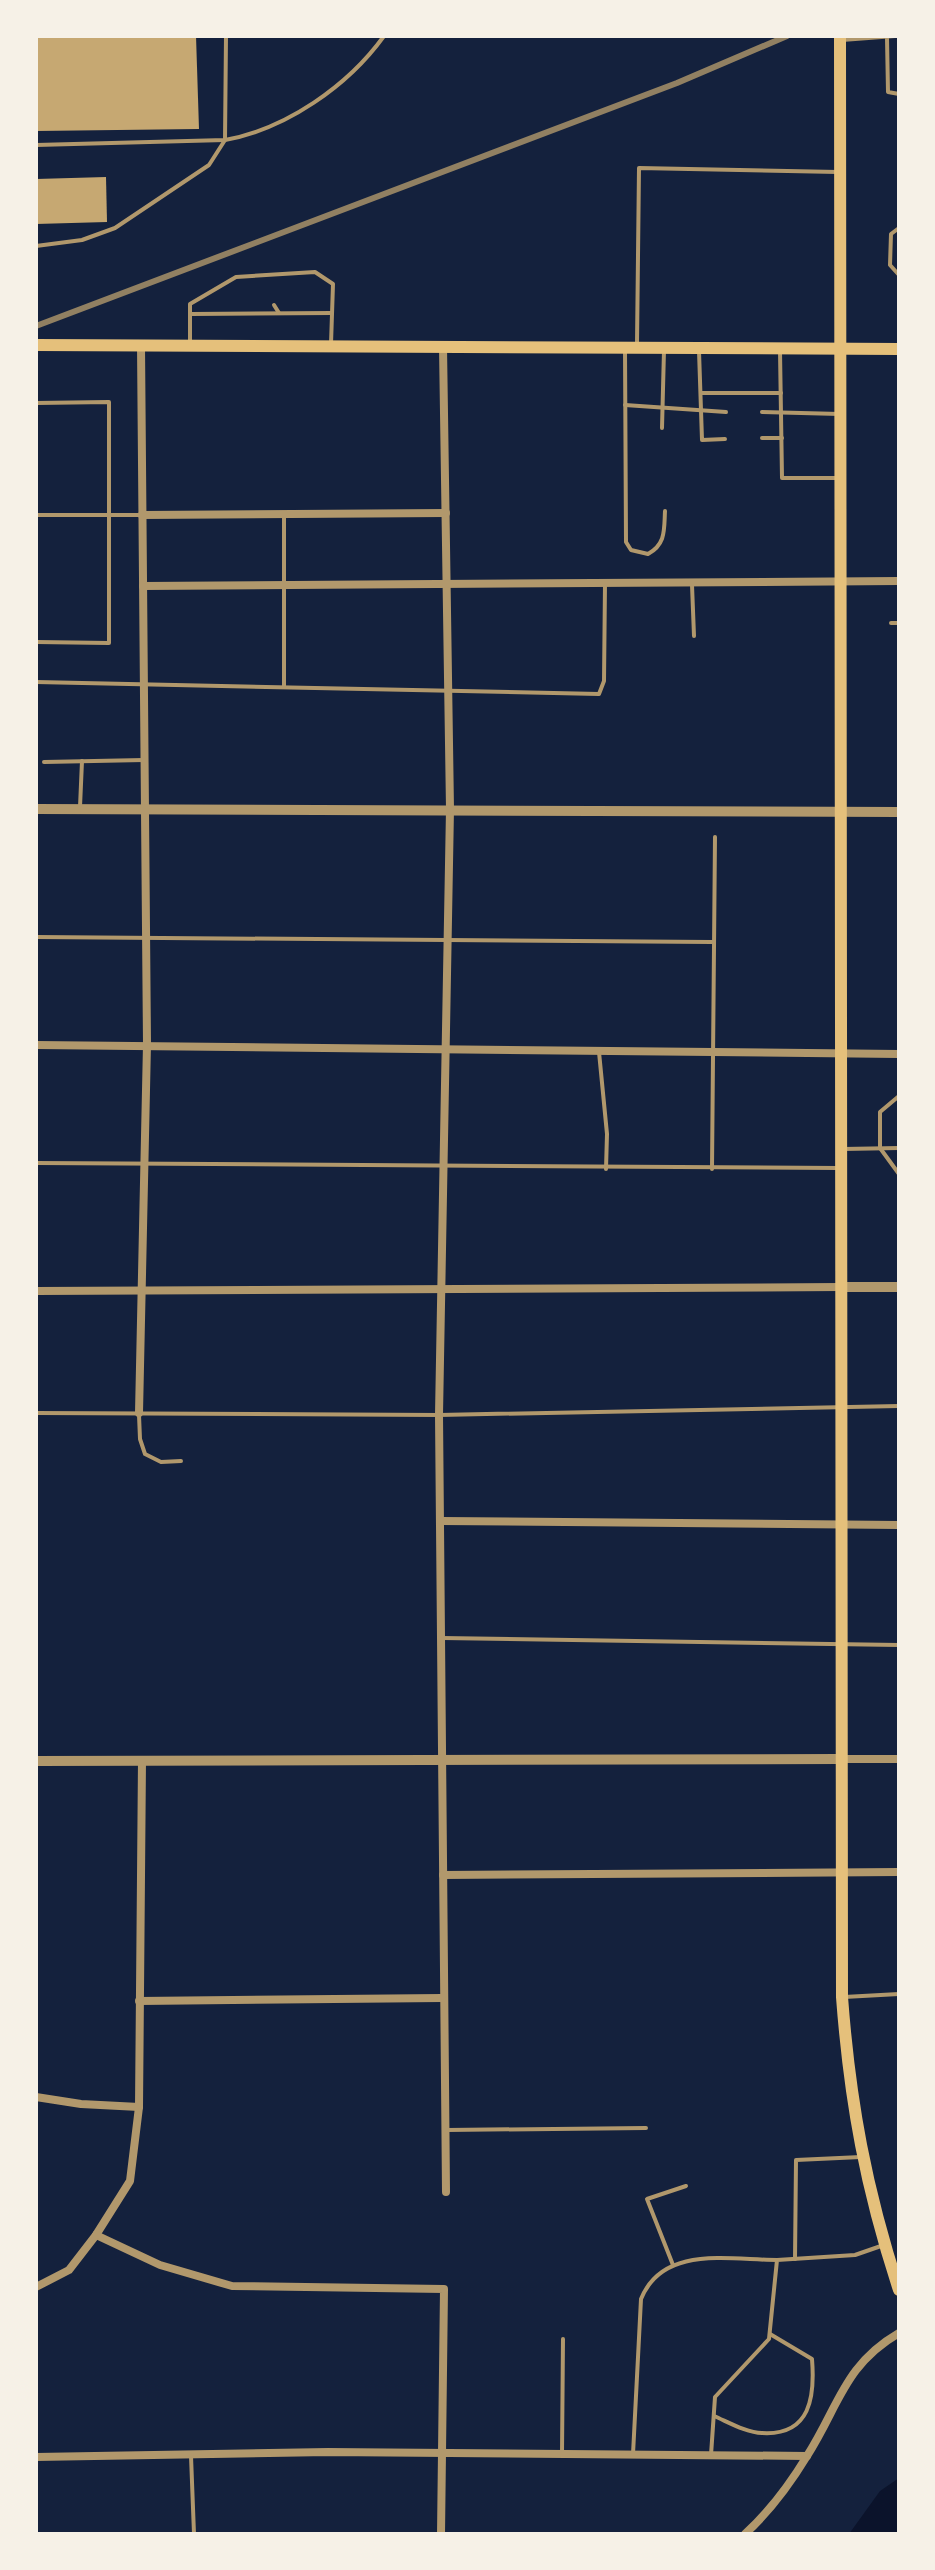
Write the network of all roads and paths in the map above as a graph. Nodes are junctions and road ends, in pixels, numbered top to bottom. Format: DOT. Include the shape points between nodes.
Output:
graph roads {
  1 [pos="226,36"];
  2 [pos="384,36"];
  3 [pos="895,36"];
  4 [pos="840,38"];
  5 [pos="887,38"];
  6 [pos="899,94"];
  7 [pos="225,140"];
  8 [pos="36,145"];
  9 [pos="841,172"];
  10 [pos="899,228"];
  11 [pos="36,246"];
  12 [pos="287,274"];
  13 [pos="899,275"];
  14 [pos="258,276"];
  15 [pos="262,282"];
  16 [pos="291,282"];
  17 [pos="274,305"];
  18 [pos="279,313"];
  19 [pos="332,313"];
  20 [pos="190,314"];
  21 [pos="36,345"];
  22 [pos="141,346"];
  23 [pos="190,346"];
  24 [pos="331,346"];
  25 [pos="443,347"];
  26 [pos="631,348"];
  27 [pos="664,348"];
  28 [pos="699,348"];
  29 [pos="780,348"];
  30 [pos="842,349"];
  31 [pos="899,349"];
  32 [pos="701,393"];
  33 [pos="781,393"];
  34 [pos="36,403"];
  35 [pos="625,405"];
  36 [pos="662,407"];
  37 [pos="701,411"];
  38 [pos="726,412"];
  39 [pos="762,412"];
  40 [pos="781,413"];
  41 [pos="842,414"];
  42 [pos="662,428"];
  43 [pos="762,438"];
  44 [pos="782,438"];
  45 [pos="725,439"];
  46 [pos="841,478"];
  47 [pos="665,511"];
  48 [pos="446,513"];
  49 [pos="109,514"];
  50 [pos="284,514"];
  51 [pos="36,515"];
  52 [pos="142,515"];
  53 [pos="841,580"];
  54 [pos="899,581"];
  55 [pos="692,582"];
  56 [pos="605,583"];
  57 [pos="446,584"];
  58 [pos="287,585"];
  59 [pos="143,586"];
  60 [pos="891,623"];
  61 [pos="899,623"];
  62 [pos="694,636"];
  63 [pos="36,642"];
  64 [pos="36,682"];
  65 [pos="143,683"];
  66 [pos="284,687"];
  67 [pos="448,691"];
  68 [pos="144,760"];
  69 [pos="82,761"];
  70 [pos="44,762"];
  71 [pos="36,809"];
  72 [pos="80,809"];
  73 [pos="450,809"];
  74 [pos="144,810"];
  75 [pos="839,811"];
  76 [pos="899,812"];
  77 [pos="715,837"];
  78 [pos="36,937"];
  79 [pos="147,938"];
  80 [pos="449,940"];
  81 [pos="712,942"];
  82 [pos="147,1044"];
  83 [pos="36,1045"];
  84 [pos="447,1048"];
  85 [pos="599,1049"];
  86 [pos="712,1051"];
  87 [pos="841,1052"];
  88 [pos="899,1054"];
  89 [pos="899,1096"];
  90 [pos="880,1148"];
  91 [pos="899,1148"];
  92 [pos="841,1149"];
  93 [pos="36,1163"];
  94 [pos="142,1164"];
  95 [pos="444,1167"];
  96 [pos="841,1168"];
  97 [pos="606,1169"];
  98 [pos="712,1169"];
  99 [pos="899,1174"];
  100 [pos="841,1287"];
  101 [pos="899,1287"];
  102 [pos="441,1288"];
  103 [pos="142,1290"];
  104 [pos="36,1291"];
  105 [pos="840,1406"];
  106 [pos="899,1406"];
  107 [pos="36,1413"];
  108 [pos="139,1413"];
  109 [pos="439,1415"];
  110 [pos="181,1461"];
  111 [pos="441,1521"];
  112 [pos="839,1524"];
  113 [pos="899,1525"];
  114 [pos="442,1638"];
  115 [pos="899,1645"];
  116 [pos="839,1646"];
  117 [pos="440,1758"];
  118 [pos="839,1759"];
  119 [pos="899,1759"];
  120 [pos="142,1760"];
  121 [pos="36,1761"];
  122 [pos="839,1872"];
  123 [pos="899,1872"];
  124 [pos="443,1875"];
  125 [pos="899,1994"];
  126 [pos="842,1997"];
  127 [pos="442,1998"];
  128 [pos="139,2001"];
  129 [pos="36,2097"];
  130 [pos="139,2107"];
  131 [pos="646,2128"];
  132 [pos="447,2130"];
  133 [pos="861,2157"];
  134 [pos="686,2186"];
  135 [pos="446,2192"];
  136 [pos="96,2235"];
  137 [pos="884,2244"];
  138 [pos="795,2259"];
  139 [pos="777,2260"];
  140 [pos="673,2265"];
  141 [pos="36,2287"];
  142 [pos="899,2290"];
  143 [pos="899,2333"];
  144 [pos="770,2334"];
  145 [pos="563,2339"];
  146 [pos="714,2416"];
  147 [pos="191,2453"];
  148 [pos="562,2453"];
  149 [pos="442,2454"];
  150 [pos="633,2454"];
  151 [pos="711,2455"];
  152 [pos="807,2456"];
  153 [pos="36,2457"];
  154 [pos="194,2534"];
  155 [pos="441,2534"];
  156 [pos="745,2534"];
  1 -- 7 [label="lane"];
  2 -- 7 [label="lane" via="361,67 327,93 255,134"];
  3 -- 5 [label="lane"];
  4 -- 5 [label="lane"];
  4 -- 9 [label="main road"];
  5 -- 6 [label="lane" via="888,92"];
  7 -- 8 [label="lane"];
  7 -- 11 [label="lane" via="209,165 115,228 82,240"];
  9 -- 26 [label="lane" via="639,168"];
  9 -- 30 [label="main road"];
  10 -- 13 [label="lane" via="891,234 890,265"];
  12 -- 14 [label="lane"];
  12 -- 16 [label="lane"];
  12 -- 19 [label="lane" via="315,272 333,284"];
  14 -- 15 [label="lane"];
  14 -- 20 [label="lane" via="236,277 190,304"];
  17 -- 18 [label="lane"];
  18 -- 19 [label="lane"];
  18 -- 20 [label="lane"];
  19 -- 24 [label="lane"];
  20 -- 23 [label="lane"];
  21 -- 22 [label="main road"];
  22 -- 23 [label="main road"];
  22 -- 52 [label="street"];
  23 -- 24 [label="main road"];
  24 -- 25 [label="main road"];
  25 -- 26 [label="main road"];
  25 -- 48 [label="street"];
  26 -- 27 [label="main road"];
  26 -- 35 [label="lane"];
  27 -- 28 [label="main road"];
  27 -- 36 [label="lane"];
  28 -- 29 [label="main road"];
  28 -- 32 [label="lane"];
  29 -- 30 [label="main road"];
  29 -- 33 [label="lane"];
  30 -- 31 [label="main road"];
  30 -- 41 [label="main road"];
  32 -- 33 [label="lane"];
  32 -- 37 [label="lane"];
  33 -- 40 [label="lane"];
  34 -- 49 [label="lane" via="109,402"];
  35 -- 36 [label="lane"];
  35 -- 47 [label="lane" via="626,542 631,550 648,554 657,548"];
  36 -- 37 [label="lane"];
  36 -- 42 [label="lane"];
  37 -- 38 [label="lane"];
  37 -- 45 [label="lane" via="702,440"];
  39 -- 40 [label="lane"];
  40 -- 41 [label="lane"];
  40 -- 44 [label="lane"];
  41 -- 46 [label="main road"];
  43 -- 44 [label="lane"];
  44 -- 46 [label="lane" via="782,478"];
  46 -- 53 [label="main road"];
  48 -- 50 [label="street"];
  48 -- 57 [label="street"];
  49 -- 51 [label="lane"];
  49 -- 52 [label="lane"];
  49 -- 63 [label="lane" via="109,643"];
  50 -- 52 [label="street"];
  50 -- 58 [label="lane"];
  52 -- 59 [label="street"];
  53 -- 54 [label="street"];
  53 -- 55 [label="street"];
  53 -- 75 [label="main road"];
  55 -- 56 [label="street"];
  55 -- 62 [label="lane"];
  56 -- 57 [label="street"];
  56 -- 67 [label="lane" via="604,681 599,694"];
  57 -- 58 [label="street"];
  57 -- 67 [label="street"];
  58 -- 59 [label="street"];
  58 -- 66 [label="lane"];
  59 -- 65 [label="street"];
  60 -- 61 [label="lane"];
  64 -- 65 [label="lane"];
  65 -- 66 [label="lane"];
  65 -- 68 [label="street"];
  66 -- 67 [label="lane"];
  67 -- 73 [label="street"];
  68 -- 69 [label="lane"];
  68 -- 74 [label="street"];
  69 -- 70 [label="lane"];
  69 -- 72 [label="lane"];
  71 -- 72 [label="street"];
  72 -- 74 [label="street"];
  73 -- 74 [label="street"];
  73 -- 75 [label="street"];
  73 -- 80 [label="street"];
  74 -- 79 [label="street"];
  75 -- 76 [label="street"];
  75 -- 87 [label="main road"];
  77 -- 81 [label="lane"];
  78 -- 79 [label="lane"];
  79 -- 80 [label="lane"];
  79 -- 82 [label="street"];
  80 -- 81 [label="lane"];
  80 -- 84 [label="street"];
  81 -- 86 [label="lane"];
  82 -- 83 [label="street"];
  82 -- 84 [label="street"];
  82 -- 94 [label="street"];
  84 -- 85 [label="street"];
  84 -- 95 [label="street"];
  85 -- 86 [label="street"];
  85 -- 97 [label="lane"];
  86 -- 87 [label="street"];
  86 -- 98 [label="lane"];
  87 -- 88 [label="street"];
  87 -- 92 [label="main road"];
  89 -- 90 [label="lane" via="880,1112"];
  90 -- 91 [label="lane"];
  90 -- 92 [label="lane"];
  90 -- 99 [label="lane"];
  92 -- 96 [label="main road"];
  93 -- 94 [label="lane"];
  94 -- 95 [label="lane"];
  94 -- 103 [label="street"];
  95 -- 97 [label="lane"];
  95 -- 102 [label="street"];
  96 -- 98 [label="lane"];
  96 -- 100 [label="main road"];
  97 -- 98 [label="lane"];
  100 -- 101 [label="street"];
  100 -- 102 [label="street"];
  100 -- 105 [label="main road"];
  102 -- 103 [label="street"];
  102 -- 109 [label="street"];
  103 -- 104 [label="street"];
  103 -- 108 [label="street"];
  105 -- 106 [label="lane"];
  105 -- 109 [label="lane"];
  105 -- 112 [label="main road"];
  107 -- 108 [label="lane"];
  108 -- 109 [label="lane"];
  108 -- 110 [label="lane" via="145,1454 161,1462"];
  109 -- 111 [label="street"];
  111 -- 112 [label="street"];
  111 -- 114 [label="street"];
  112 -- 113 [label="street"];
  112 -- 116 [label="main road"];
  114 -- 116 [label="lane"];
  114 -- 117 [label="street"];
  115 -- 116 [label="lane"];
  116 -- 118 [label="main road"];
  117 -- 118 [label="street"];
  117 -- 120 [label="street"];
  117 -- 124 [label="street"];
  118 -- 119 [label="street"];
  118 -- 122 [label="main road"];
  120 -- 121 [label="street"];
  120 -- 128 [label="street"];
  122 -- 123 [label="street"];
  122 -- 124 [label="street"];
  122 -- 126 [label="main road"];
  124 -- 127 [label="street"];
  125 -- 126 [label="lane"];
  126 -- 133 [label="main road"];
  127 -- 128 [label="street"];
  127 -- 132 [label="street"];
  128 -- 130 [label="street"];
  129 -- 130 [label="street"];
  130 -- 136 [label="street" via="130,2181"];
  131 -- 132 [label="lane"];
  132 -- 135 [label="street"];
  133 -- 137 [label="main road"];
  133 -- 138 [label="lane" via="796,2160"];
  134 -- 140 [label="lane" via="647,2199"];
  136 -- 141 [label="street" via="69,2270"];
  136 -- 149 [label="street" via="160,2265 232,2286 444,2289"];
  137 -- 138 [label="lane" via="855,2255"];
  137 -- 142 [label="main road"];
  138 -- 139 [label="lane"];
  139 -- 140 [label="lane" via="683,2260"];
  139 -- 144 [label="lane"];
  140 -- 150 [label="lane" via="649,2278 641,2299"];
  143 -- 152 [label="street" via="856,2366"];
  144 -- 146 [label="lane" via="715,2397"];
  144 -- 146 [label="lane" via="812,2359 815,2394 804,2416 787,2430 760,2434"];
  145 -- 148 [label="lane"];
  146 -- 151 [label="lane"];
  147 -- 149 [label="street"];
  147 -- 153 [label="street"];
  147 -- 154 [label="lane"];
  148 -- 149 [label="street"];
  148 -- 150 [label="street"];
  149 -- 155 [label="street"];
  150 -- 151 [label="street"];
  151 -- 152 [label="street"];
  152 -- 156 [label="street" via="765,2516"];
}
